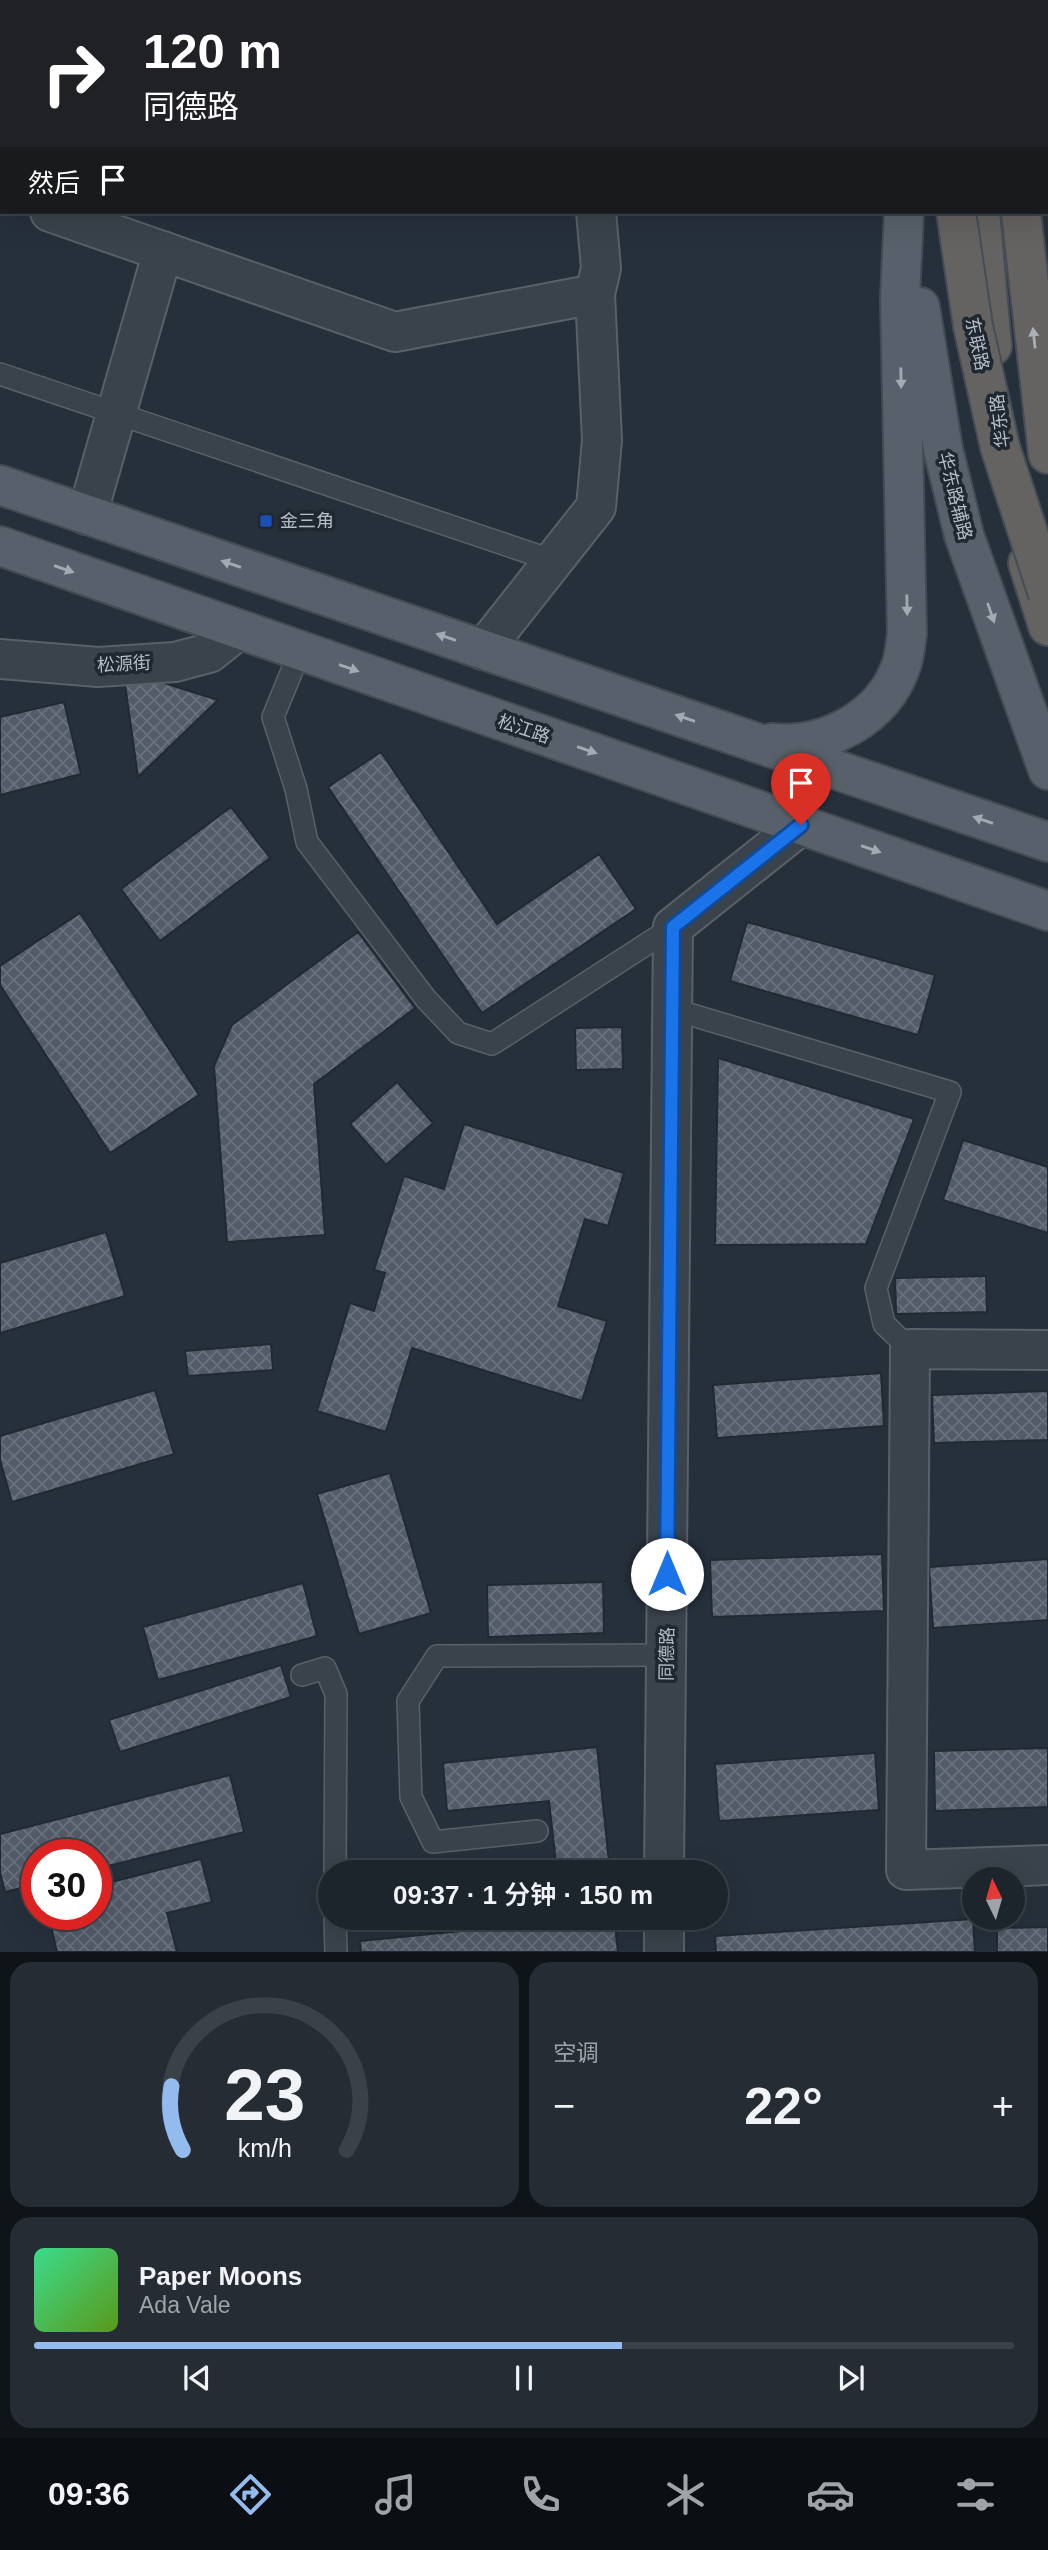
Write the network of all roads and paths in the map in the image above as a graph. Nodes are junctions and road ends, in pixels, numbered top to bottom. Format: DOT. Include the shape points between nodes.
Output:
graph roads {
  1 [pos="56,214"];
  2 [pos="596,214"];
  3 [pos="904,214"];
  4 [pos="904,214"];
  5 [pos="956,214"];
  6 [pos="980,214"];
  7 [pos="1021,214"];
  8 [pos="163,251"];
  9 [pos="594,294"];
  10 [pos="0,374"];
  11 [pos="117,414"];
  12 [pos="1048,454"];
  13 [pos="0,485"];
  14 [pos="87,515"];
  15 [pos="0,547"];
  16 [pos="554,561"];
  17 [pos="1048,594"];
  18 [pos="1048,626"];
  19 [pos="239,630"];
  20 [pos="483,650"];
  21 [pos="300,651"];
  22 [pos="0,659"];
  23 [pos="749,740"];
  24 [pos="1048,770"];
  25 [pos="801,825"];
  26 [pos="1048,842"];
  27 [pos="1048,911"];
  28 [pos="673,927"];
  29 [pos="672,1009"];
  30 [pos="910,1349"];
  31 [pos="1048,1350"];
  32 [pos="667,1655"];
  33 [pos="302,1675"];
  34 [pos="537,1831"];
  35 [pos="335,1860"];
  36 [pos="664,1860"];
  37 [pos="1048,1866"];
  38 [pos="336,1930"];
  39 [pos="664,1930"];
  40 [pos="337,1951"];
  41 [pos="664,1951"];
  1 -- 8 [label="street"];
  2 -- 9 [label="street" via="601,268"];
  3 -- 23 [label="main road, one-way" via="900,298 907,634 902,664 891,688 854,725 805,743"];
  4 -- 24 [label="main road, 华东路辅路, one-way" via="943,449 964,535"];
  5 -- 17 [label="highway, 东联路, bridge" via="973,326 1000,447"];
  6 -- 18 [label="highway, 华东路" via="1001,438 1017,523"];
  12 -- 7 [label="highway, one-way"];
  8 -- 9 [label="street" via="394,332"];
  8 -- 11 [label="street"];
  9 -- 16 [label="street" via="602,440 596,507"];
  10 -- 11 [label="lane"];
  11 -- 14 [label="street"];
  11 -- 16 [label="lane"];
  13 -- 14 [label="main road"];
  20 -- 14 [label="main road, one-way"];
  15 -- 19 [label="main road, 松江路, one-way"];
  16 -- 20 [label="street"];
  19 -- 21 [label="main road, 松江路"];
  19 -- 22 [label="street, 松源街" via="209,653 175,662 98,667"];
  23 -- 20 [label="main road, one-way"];
  21 -- 25 [label="main road, 松江路, one-way"];
  21 -- 28 [label="lane" via="273,717 307,842 426,999 458,1033 492,1044"];
  26 -- 23 [label="main road, one-way"];
  25 -- 27 [label="main road, 松江路, one-way"];
  25 -- 28 [label="street"];
  28 -- 29 [label="street, 同德路"];
  29 -- 30 [label="lane" via="950,1092 876,1288 884,1324"];
  29 -- 32 [label="street, 同德路"];
  30 -- 31 [label="street"];
  30 -- 37 [label="street" via="906,1870"];
  32 -- 34 [label="lane" via="437,1656 408,1701 411,1797 433,1842"];
  32 -- 36 [label="street, 同德路"];
  33 -- 35 [label="lane" via="325,1668 336,1693"];
  38 -- 40 [label="lane"];
  39 -- 41 [label="street"];
}
